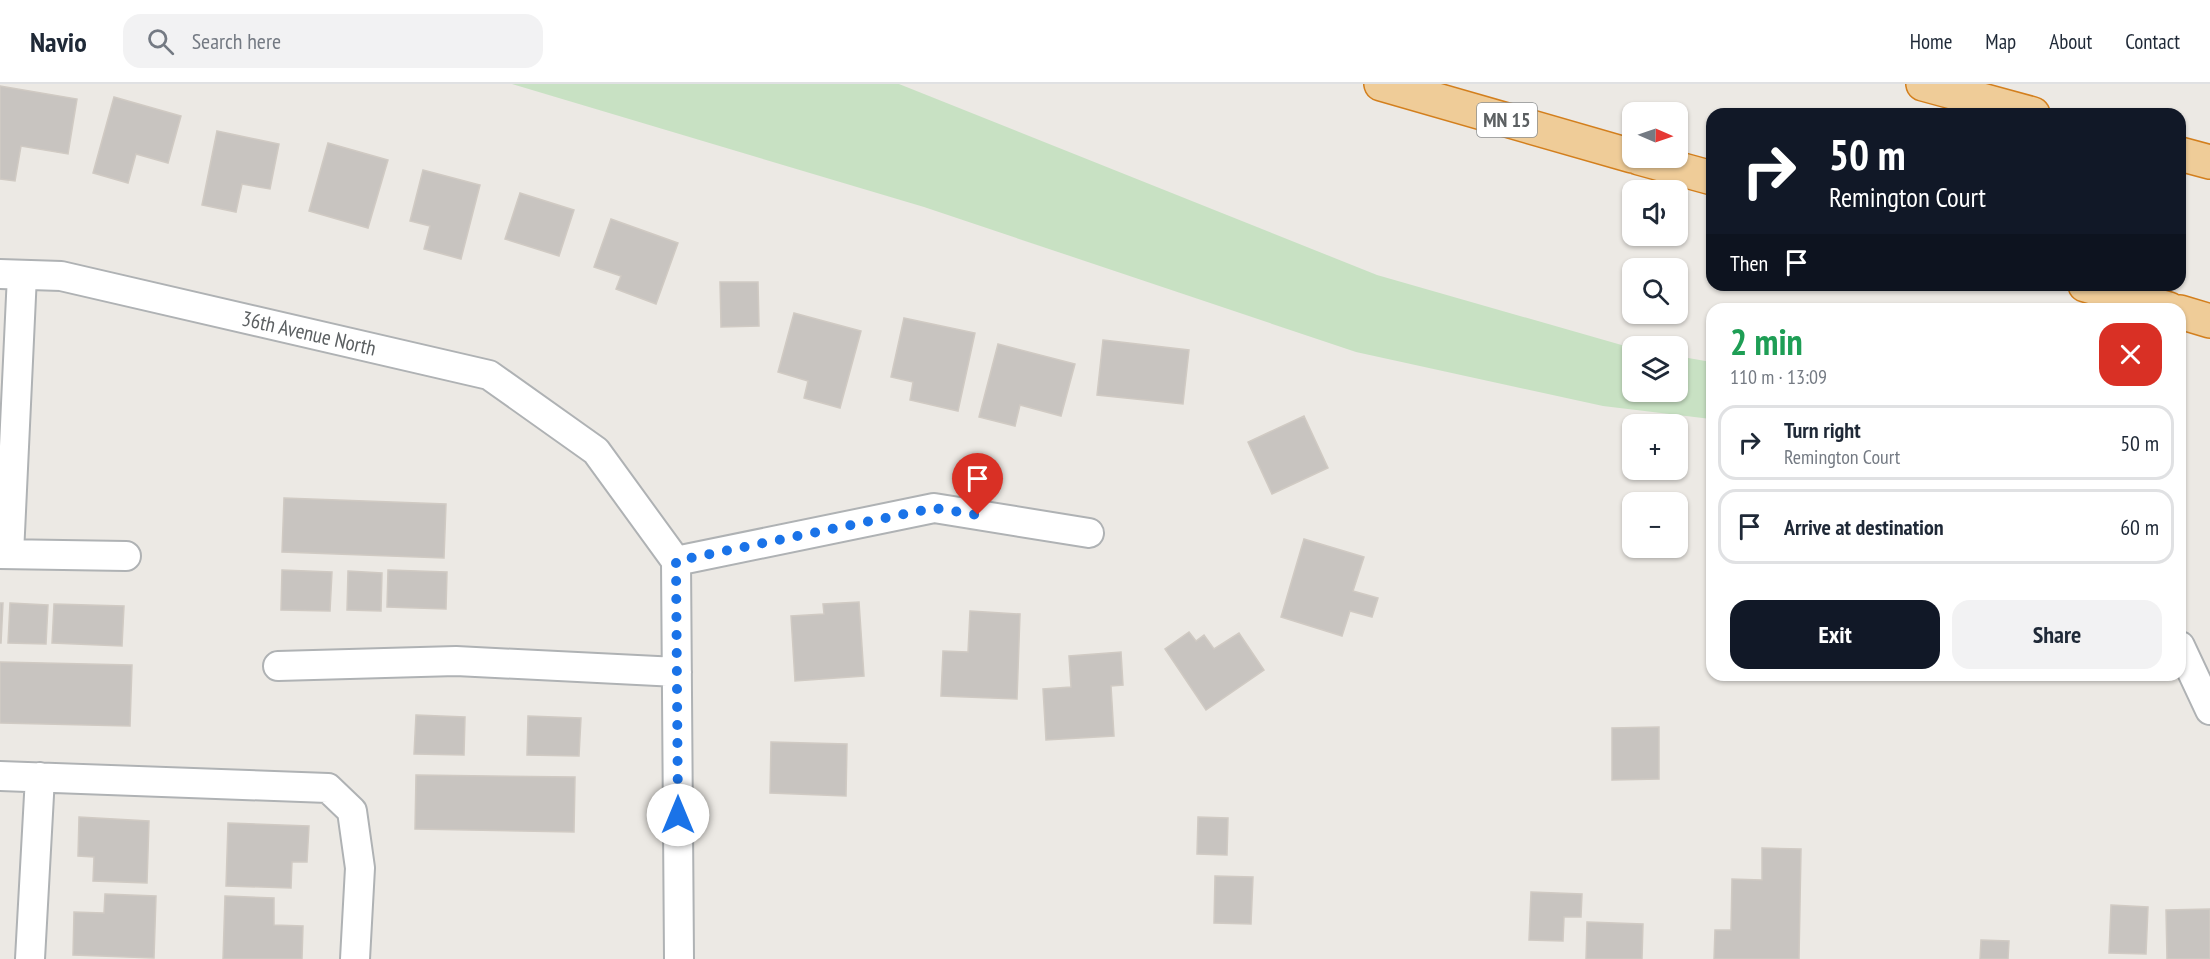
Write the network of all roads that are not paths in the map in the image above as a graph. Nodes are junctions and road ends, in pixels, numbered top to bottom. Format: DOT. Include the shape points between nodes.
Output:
graph roads {
  1 [pos="1381,84"];
  2 [pos="1923,84"];
  3 [pos="2011,108"];
  4 [pos="1622,153"];
  5 [pos="2186,156"];
  6 [pos="2210,162"];
  7 [pos="1676,168"];
  8 [pos="1706,176"];
  9 [pos="11,274"];
  10 [pos="2106,291"];
  11 [pos="2148,303"];
  12 [pos="2186,314"];
  13 [pos="2210,321"];
  14 [pos="1089,533"];
  15 [pos="4,554"];
  16 [pos="126,556"];
  17 [pos="676,561"];
  18 [pos="2186,659"];
  19 [pos="278,666"];
  20 [pos="677,672"];
  21 [pos="2210,710"];
  22 [pos="0,776"];
  23 [pos="40,777"];
  24 [pos="30,959"];
  25 [pos="355,959"];
  26 [pos="679,959"];
  1 -- 4 [label="highway, MN 15"];
  2 -- 3 [label="highway"];
  5 -- 6 [label="highway"];
  7 -- 8 [label="highway"];
  9 -- 15 [label="street"];
  9 -- 17 [label="street, 36th Avenue North" via="61,276 489,375 596,450"];
  10 -- 11 [label="highway"];
  12 -- 13 [label="highway"];
  14 -- 17 [label="street" via="934,508"];
  15 -- 16 [label="street"];
  17 -- 20 [label="street"];
  18 -- 21 [label="street"];
  19 -- 20 [label="street" via="456,661"];
  20 -- 26 [label="street"];
  22 -- 23 [label="street"];
  23 -- 24 [label="street"];
  23 -- 25 [label="street" via="328,788 352,811 360,868"];
}
